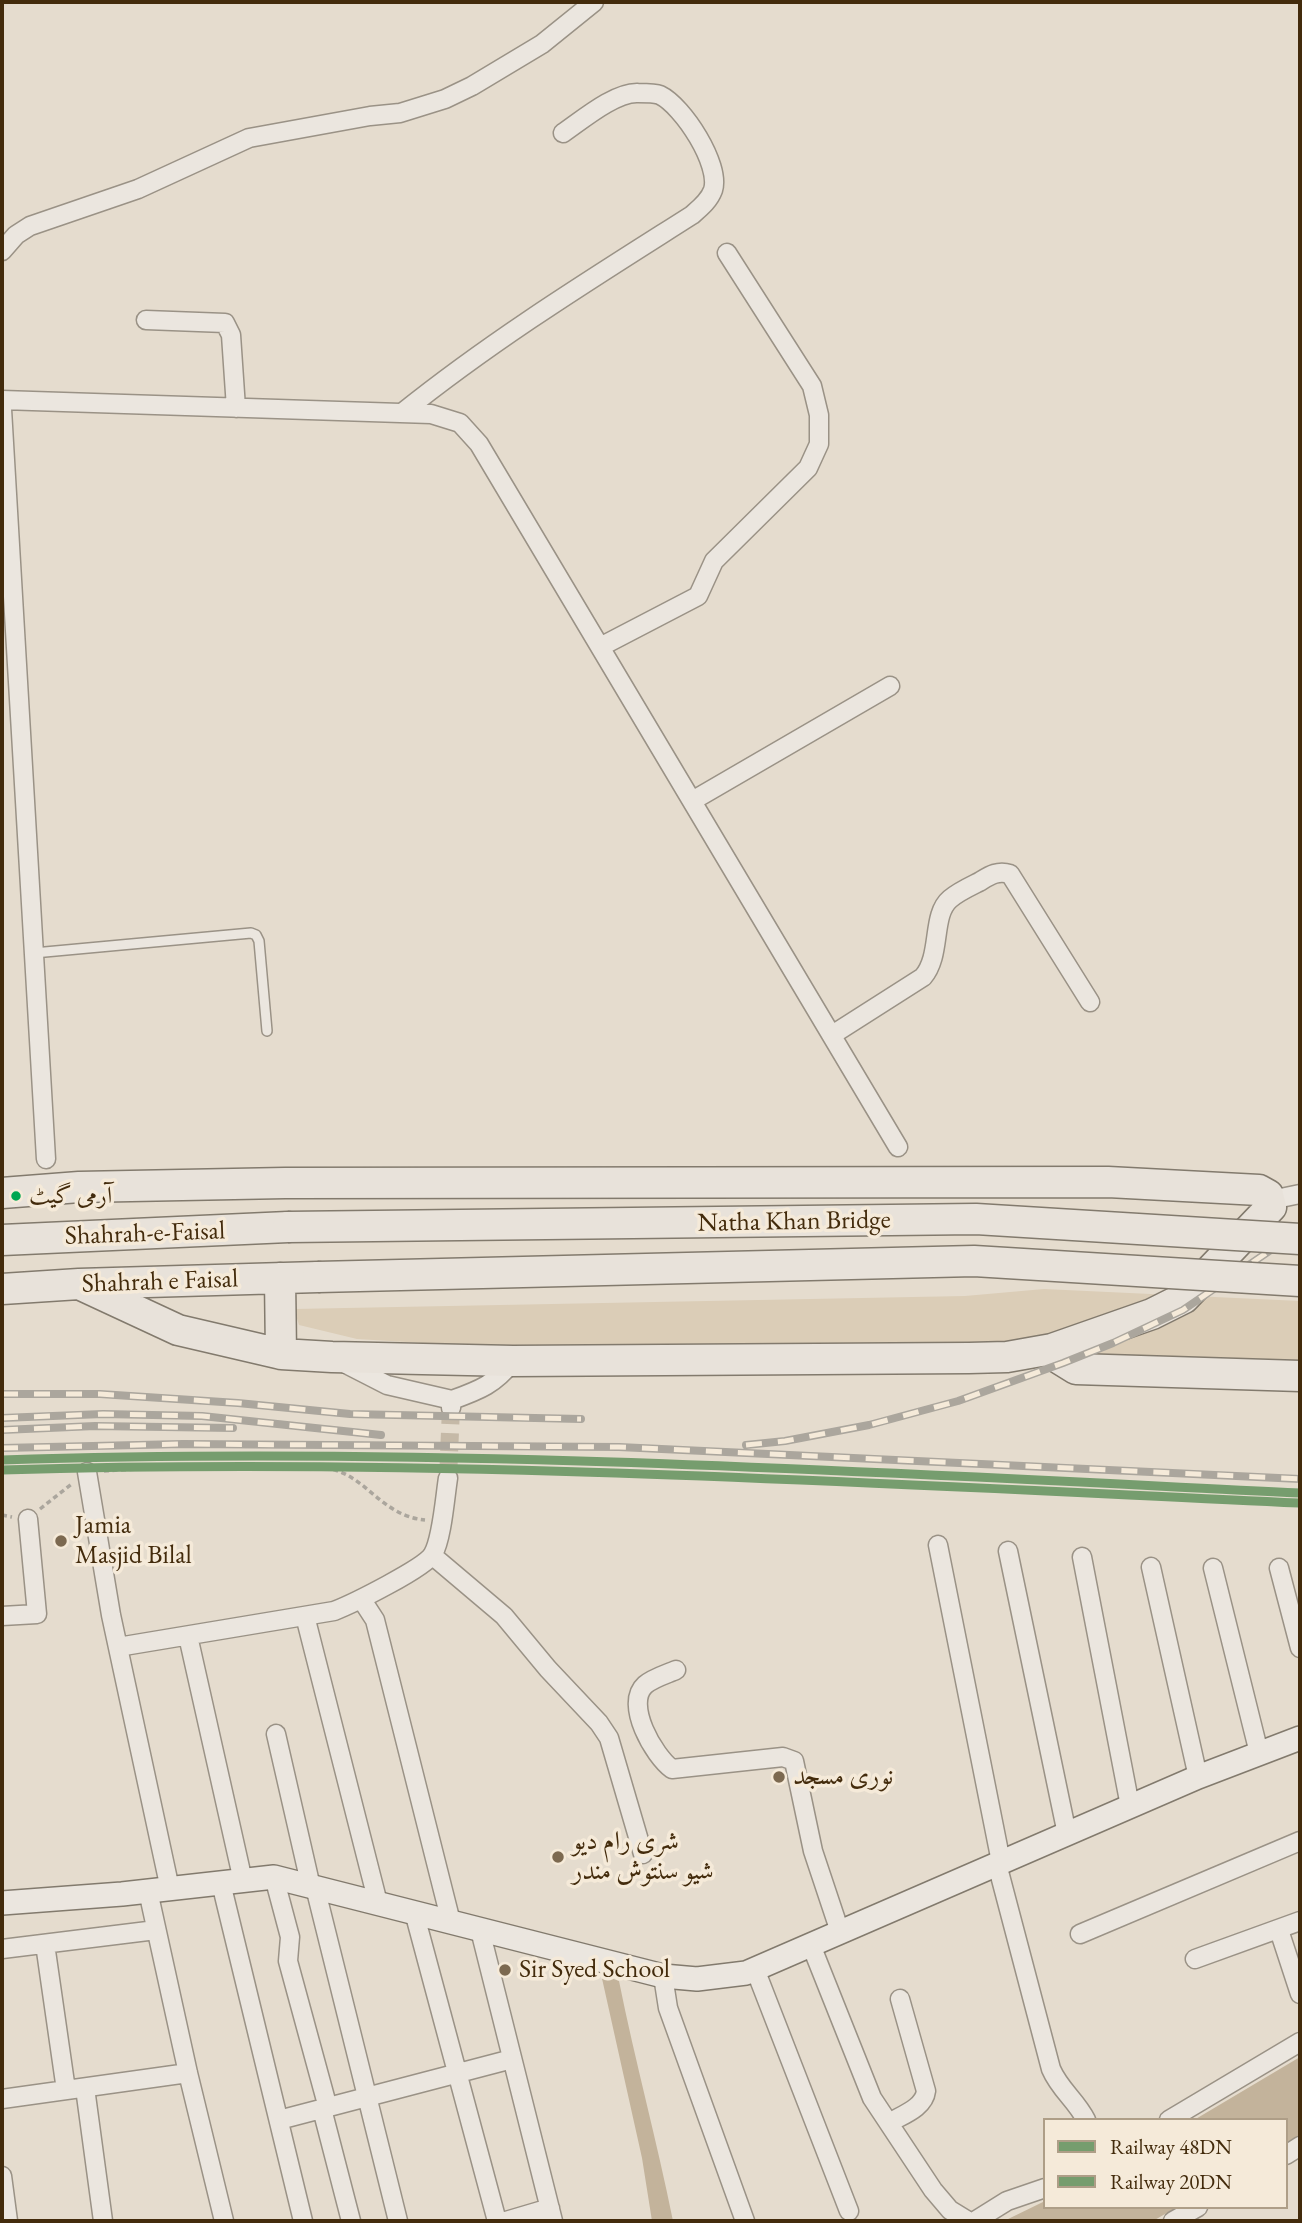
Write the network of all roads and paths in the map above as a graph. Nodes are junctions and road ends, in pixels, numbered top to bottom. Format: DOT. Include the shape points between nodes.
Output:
graph roads {
  1 [pos="594,2"];
  2 [pos="563,133"];
  3 [pos="2,251"];
  4 [pos="727,253"];
  5 [pos="146,320"];
  6 [pos="2,400"];
  7 [pos="236,408"];
  8 [pos="2,409"];
  9 [pos="402,413"];
  10 [pos="600,647"];
  11 [pos="890,686"];
  12 [pos="692,801"];
  13 [pos="34,953"];
  14 [pos="1090,1002"];
  15 [pos="267,1031"];
  16 [pos="832,1035"];
  17 [pos="898,1147"];
  18 [pos="46,1159"];
  19 [pos="194,1185"];
  20 [pos="2,1193"];
  21 [pos="1300,1194"];
  22 [pos="1271,1200"];
  23 [pos="288,1227"];
  24 [pos="199,1231"];
  25 [pos="1300,1239"];
  26 [pos="2,1240"];
  27 [pos="318,1277"];
  28 [pos="280,1278"];
  29 [pos="1300,1281"];
  30 [pos="79,1284"];
  31 [pos="2,1289"];
  32 [pos="1052,1349"];
  33 [pos="281,1354"];
  34 [pos="332,1357"];
  35 [pos="513,1361"];
  36 [pos="1300,1376"];
  37 [pos="87,1472"];
  38 [pos="448,1478"];
  39 [pos="2,1515"];
  40 [pos="28,1519"];
  41 [pos="441,1521"];
  42 [pos="938,1545"];
  43 [pos="1008,1550"];
  44 [pos="433,1556"];
  45 [pos="1082,1557"];
  46 [pos="1151,1567"];
  47 [pos="1213,1568"];
  48 [pos="1279,1568"];
  49 [pos="362,1600"];
  50 [pos="2,1616"];
  51 [pos="305,1616"];
  52 [pos="188,1636"];
  53 [pos="118,1647"];
  54 [pos="1300,1648"];
  55 [pos="676,1670"];
  56 [pos="276,1734"];
  57 [pos="1300,1738"];
  58 [pos="1259,1754"];
  59 [pos="1198,1777"];
  60 [pos="1130,1806"];
  61 [pos="1067,1834"];
  62 [pos="1300,1842"];
  63 [pos="643,1854"];
  64 [pos="999,1863"];
  65 [pos="274,1877"];
  66 [pos="232,1882"];
  67 [pos="313,1887"];
  68 [pos="159,1890"];
  69 [pos="2,1903"];
  70 [pos="379,1903"];
  71 [pos="414,1912"];
  72 [pos="1300,1921"];
  73 [pos="451,1922"];
  74 [pos="156,1930"];
  75 [pos="480,1930"];
  76 [pos="1279,1930"];
  77 [pos="840,1932"];
  78 [pos="1080,1934"];
  79 [pos="45,1944"];
  80 [pos="811,1945"];
  81 [pos="2,1949"];
  82 [pos="1195,1959"];
  83 [pos="755,1969"];
  84 [pos="663,1976"];
  85 [pos="1300,1994"];
  86 [pos="900,1998"];
  87 [pos="1300,2042"];
  88 [pos="512,2059"];
  89 [pos="188,2073"];
  90 [pos="456,2074"];
  91 [pos="85,2088"];
  92 [pos="66,2090"];
  93 [pos="367,2097"];
  94 [pos="2,2099"];
  95 [pos="325,2108"];
  96 [pos="1085,2118"];
  97 [pos="1172,2118"];
  98 [pos="279,2120"];
  99 [pos="889,2123"];
  100 [pos="2,2176"];
  101 [pos="1043,2190"];
  102 [pos="1194,2209"];
  103 [pos="849,2211"];
  104 [pos="552,2215"];
  105 [pos="8,2221"];
  106 [pos="103,2221"];
  107 [pos="224,2221"];
  108 [pos="303,2221"];
  109 [pos="351,2221"];
  110 [pos="398,2221"];
  111 [pos="497,2221"];
  112 [pos="506,2221"];
  113 [pos="745,2221"];
  114 [pos="968,2221"];
  115 [pos="975,2221"];
  116 [pos="1173,2221"];
  1 -- 3 [label="street" via="542,44 445,99 400,113 249,138 138,189 30,226"];
  2 -- 9 [label="street" via="609,102 635,92 660,95 685,118 709,156 713,190 692,215 458,368"];
  4 -- 10 [label="street" via="812,386 818,444 808,468 714,561 698,596"];
  5 -- 7 [label="street" via="225,323 231,335"];
  6 -- 7 [label="street"];
  7 -- 9 [label="street"];
  8 -- 13 [label="street"];
  9 -- 10 [label="street" via="431,414 460,423 479,444"];
  10 -- 12 [label="street"];
  11 -- 12 [label="street"];
  12 -- 16 [label="street"];
  13 -- 15 [label="lane" via="251,933 258,941"];
  13 -- 18 [label="street"];
  14 -- 16 [label="street" via="1010,874 994,873 949,899 942,909 931,968 923,977"];
  16 -- 17 [label="street"];
  19 -- 20 [label="highway"];
  19 -- 22 [label="highway" via="1108,1182 1259,1190"];
  19 -- 24 [label="highway"];
  21 -- 22 [label="street"];
  22 -- 32 [label="highway" via="1271,1207 1184,1298"];
  23 -- 24 [label="highway, Shahrah-e-Faisal"];
  23 -- 25 [label="highway, Natha Khan Bridge, bridge" via="976,1219"];
  24 -- 26 [label="highway, Shahrah-e-Faisal"];
  27 -- 28 [label="highway, Shahrah e Faisal"];
  27 -- 29 [label="highway, Natha Khan Bridge, bridge" via="974,1261"];
  28 -- 30 [label="highway, Shahrah e Faisal"];
  28 -- 33 [label="highway"];
  30 -- 31 [label="highway, Shahrah e Faisal"];
  30 -- 33 [label="highway" via="178,1329"];
  32 -- 35 [label="highway" via="1007,1357"];
  32 -- 36 [label="highway" via="1076,1369"];
  33 -- 34 [label="highway"];
  34 -- 35 [label="highway"];
  34 -- 35 [label="street" via="387,1385 452,1404 500,1377"];
  37 -- 40 [label="path"];
  37 -- 41 [label="path" via="177,1466 332,1469 358,1482 388,1508 415,1519"];
  37 -- 53 [label="street"];
  38 -- 41 [label="street"];
  39 -- 40 [label="path"];
  40 -- 50 [label="street" via="37,1614"];
  41 -- 44 [label="street"];
  42 -- 64 [label="street"];
  43 -- 61 [label="street"];
  44 -- 49 [label="street"];
  44 -- 63 [label="street" via="504,1616 599,1723 609,1738"];
  45 -- 60 [label="street"];
  46 -- 59 [label="street"];
  47 -- 58 [label="street"];
  48 -- 54 [label="street"];
  49 -- 51 [label="street"];
  49 -- 73 [label="street" via="375,1620"];
  51 -- 52 [label="street"];
  51 -- 70 [label="street"];
  52 -- 53 [label="street"];
  52 -- 66 [label="street"];
  53 -- 68 [label="street"];
  55 -- 77 [label="street" via="645,1685 638,1697 638,1715 663,1763 672,1769 783,1757 794,1761 813,1851"];
  56 -- 67 [label="street"];
  57 -- 58 [label="street"];
  58 -- 59 [label="street"];
  59 -- 60 [label="street"];
  60 -- 61 [label="street"];
  61 -- 64 [label="street"];
  62 -- 78 [label="street"];
  64 -- 77 [label="street"];
  64 -- 96 [label="street" via="1051,2069"];
  65 -- 66 [label="street"];
  65 -- 67 [label="street"];
  65 -- 95 [label="street" via="290,1937 288,1961"];
  66 -- 68 [label="street"];
  66 -- 98 [label="street"];
  67 -- 70 [label="street"];
  67 -- 93 [label="street"];
  68 -- 69 [label="street"];
  68 -- 74 [label="street"];
  70 -- 71 [label="street"];
  71 -- 73 [label="street"];
  71 -- 90 [label="street"];
  72 -- 76 [label="street"];
  73 -- 75 [label="street"];
  74 -- 79 [label="street"];
  74 -- 89 [label="street"];
  75 -- 84 [label="street"];
  75 -- 88 [label="street"];
  76 -- 82 [label="street"];
  76 -- 85 [label="street"];
  77 -- 80 [label="street"];
  79 -- 81 [label="street"];
  79 -- 92 [label="street"];
  80 -- 83 [label="street"];
  80 -- 99 [label="street" via="872,2098"];
  83 -- 84 [label="street" via="697,1979"];
  83 -- 103 [label="street"];
  84 -- 113 [label="street" via="668,2008"];
  86 -- 99 [label="street" via="926,2091 925,2099"];
  87 -- 97 [label="street"];
  88 -- 90 [label="street"];
  88 -- 104 [label="street"];
  89 -- 91 [label="street"];
  89 -- 107 [label="street"];
  90 -- 93 [label="street"];
  90 -- 111 [label="street"];
  91 -- 92 [label="street"];
  91 -- 106 [label="street"];
  92 -- 94 [label="street"];
  93 -- 95 [label="street"];
  93 -- 110 [label="street"];
  95 -- 98 [label="street"];
  95 -- 109 [label="street"];
  98 -- 108 [label="street"];
  99 -- 114 [label="street" via="933,2190 950,2210"];
  100 -- 105 [label="street"];
  101 -- 115 [label="street" via="1007,2201"];
  102 -- 116 [label="street"];
  104 -- 112 [label="street"];
}
